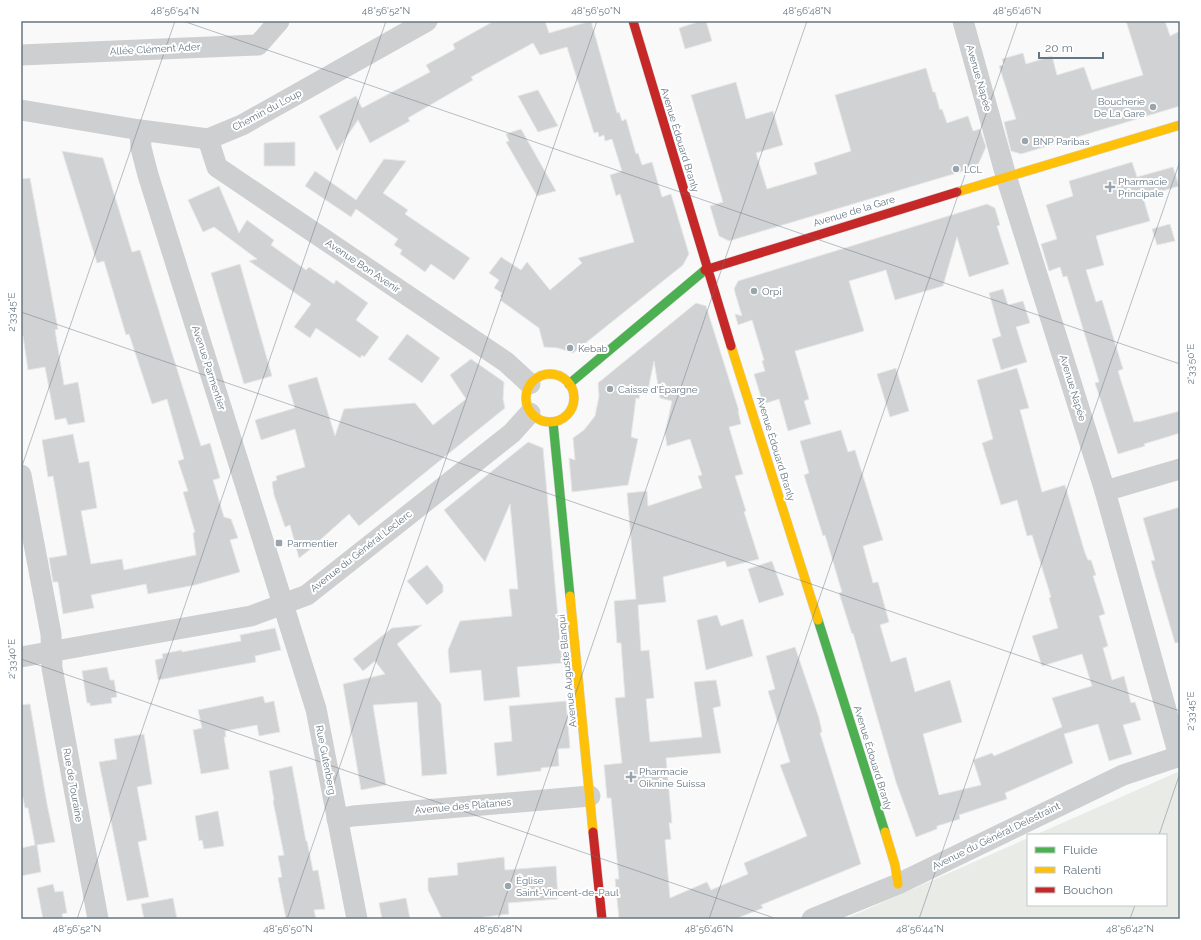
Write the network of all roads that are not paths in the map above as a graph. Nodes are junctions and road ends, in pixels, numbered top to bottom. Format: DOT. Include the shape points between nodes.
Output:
graph roads {
  1 [pos="279,21"];
  2 [pos="427,21"];
  3 [pos="633,21"];
  4 [pos="963,21"];
  5 [pos="21,55"];
  6 [pos="21,110"];
  7 [pos="1180,125"];
  8 [pos="140,130"];
  9 [pos="208,139"];
  10 [pos="1006,176"];
  11 [pos="707,268"];
  12 [pos="530,384"];
  13 [pos="569,384"];
  14 [pos="530,413"];
  15 [pos="554,422"];
  16 [pos="1180,469"];
  17 [pos="21,475"];
  18 [pos="1105,491"];
  19 [pos="284,605"];
  20 [pos="50,652"];
  21 [pos="21,657"];
  22 [pos="1180,756"];
  23 [pos="590,796"];
  24 [pos="337,819"];
  25 [pos="898,884"];
  26 [pos="98,919"];
  27 [pos="357,919"];
  28 [pos="602,919"];
  29 [pos="812,919"];
  1 -- 5 [label="street, Allée Clément Ader" via="258,45"];
  2 -- 9 [label="street, Chemin du Loup" via="242,125"];
  3 -- 11 [label="street, Avenue Édouard Branly"];
  4 -- 10 [label="street, Avenue Napée"];
  6 -- 8 [label="street, Chemin du Loup"];
  7 -- 10 [label="street, Avenue de la Gare"];
  8 -- 9 [label="street, Chemin du Loup"];
  8 -- 19 [label="street, Avenue Parmentier" via="148,175"];
  9 -- 12 [label="street, Avenue Bon Avenir" via="217,167 506,362"];
  10 -- 11 [label="street, Avenue de la Gare"];
  10 -- 18 [label="street, Avenue Napée"];
  11 -- 13 [label="street, Avenue de la Gare"];
  11 -- 25 [label="street, Avenue Édouard Branly" via="895,865"];
  12 -- 13 [label="street" via="542,375 549,374 557,375"];
  12 -- 14 [label="street" via="526,398"];
  13 -- 15 [label="street" via="574,399 572,407 568,414"];
  14 -- 15 [label="street" via="541,420"];
  14 -- 19 [label="street, Avenue du Général Leclerc" via="512,433 307,595"];
  15 -- 23 [label="street, Avenue Auguste Blanqui"];
  16 -- 18 [label="street"];
  17 -- 20 [label="street, Rue de Touraine" via="51,634"];
  18 -- 22 [label="street, Avenue Napée"];
  19 -- 20 [label="street, Avenue du Général Leclerc" via="251,616"];
  19 -- 24 [label="street, Rue Gutenberg" via="316,709"];
  20 -- 21 [label="street, Avenue du Général Leclerc"];
  20 -- 26 [label="street, Rue de Touraine"];
  22 -- 25 [label="street, Avenue du Général Delestraint" via="1123,775"];
  23 -- 24 [label="street, Avenue des Platanes"];
  23 -- 28 [label="street, Avenue Auguste Blanqui"];
  24 -- 27 [label="street, Rue Gutenberg"];
  25 -- 29 [label="street, Avenue du Général Delestraint"];
}
